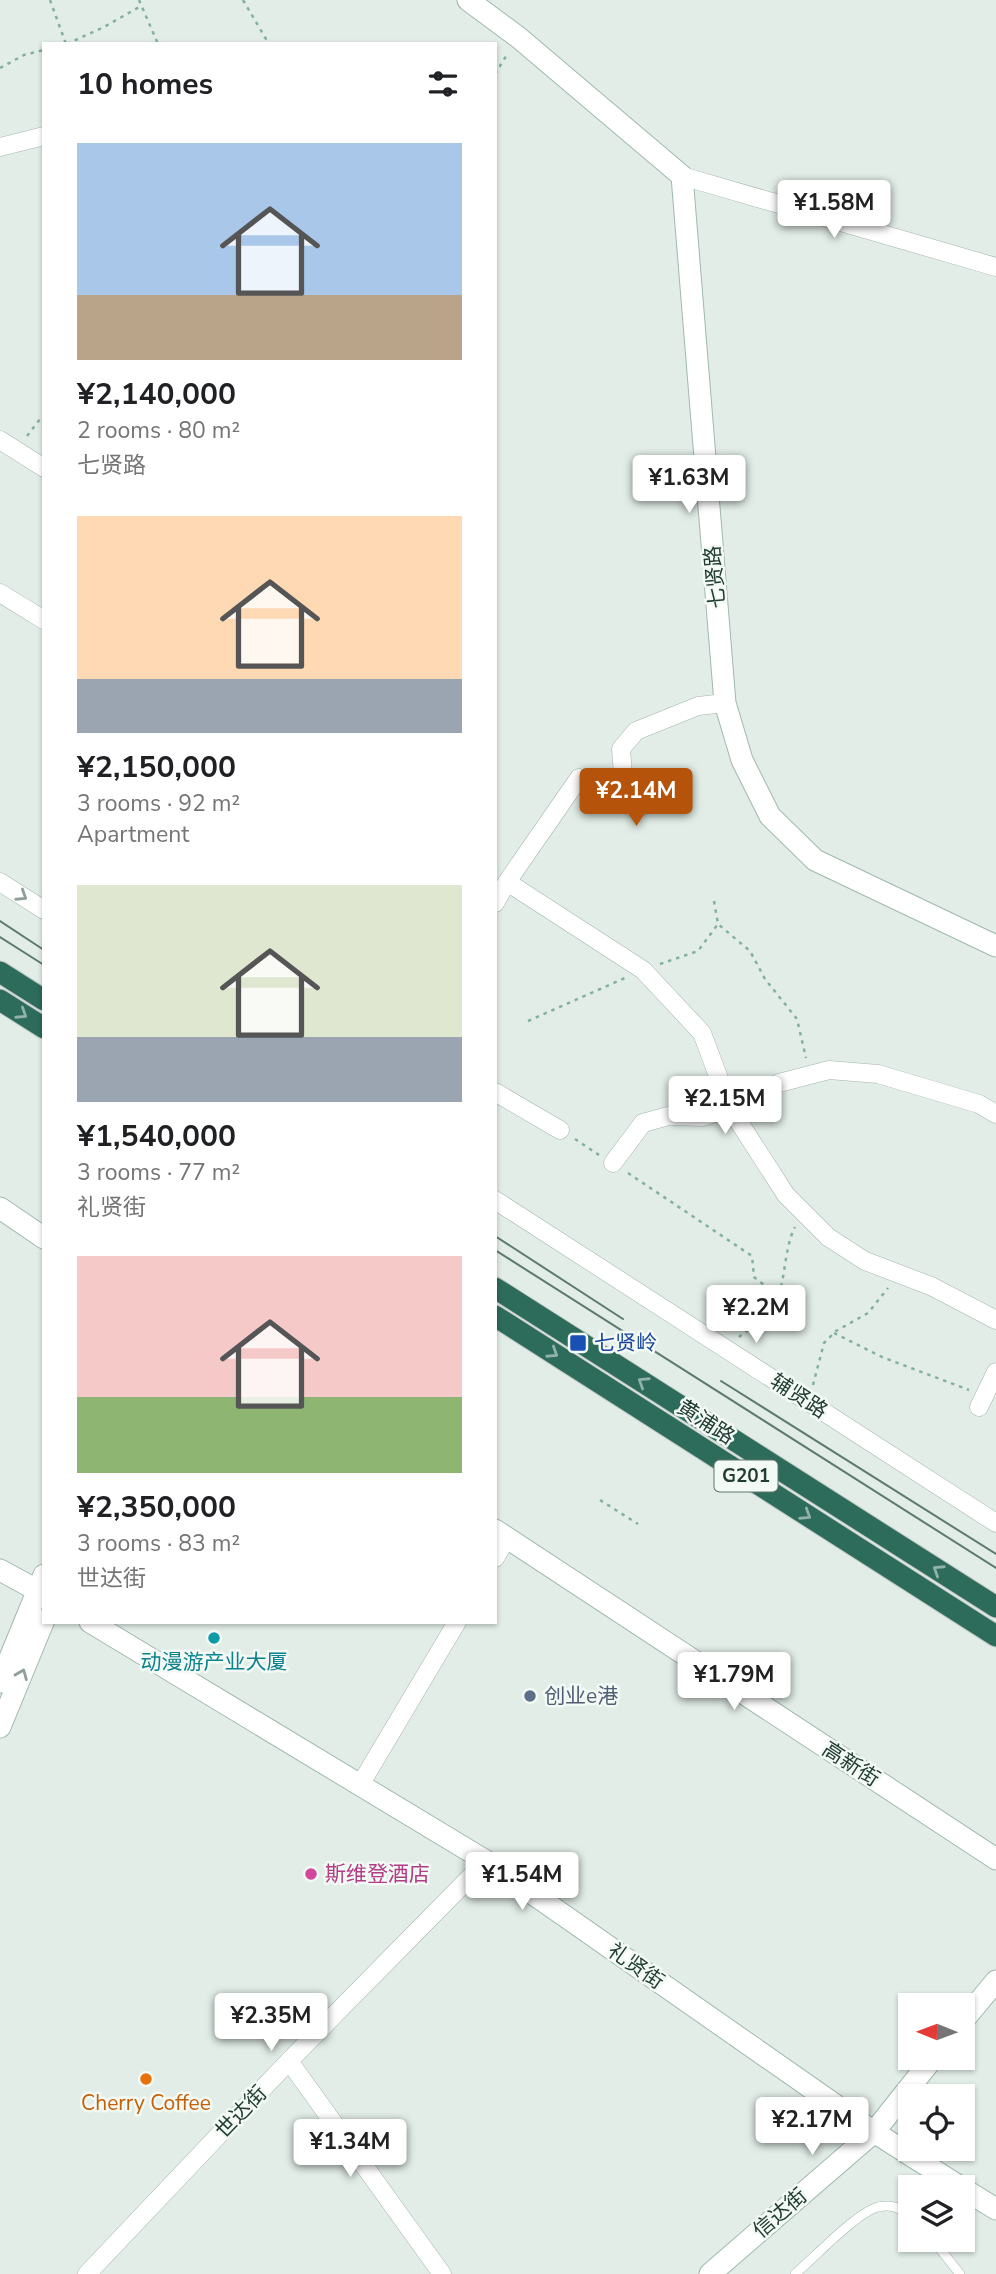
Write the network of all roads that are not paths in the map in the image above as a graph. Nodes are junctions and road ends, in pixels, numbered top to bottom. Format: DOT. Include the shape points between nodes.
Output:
graph roads {
  1 [pos="468,0"];
  2 [pos="42,136"];
  3 [pos="0,147"];
  4 [pos="682,176"];
  5 [pos="996,267"];
  6 [pos="0,440"];
  7 [pos="42,467"];
  8 [pos="0,593"];
  9 [pos="42,619"];
  10 [pos="725,703"];
  11 [pos="0,882"];
  12 [pos="507,882"];
  13 [pos="497,900"];
  14 [pos="42,909"];
  15 [pos="996,946"];
  16 [pos="0,972"];
  17 [pos="42,999"];
  18 [pos="0,1000"];
  19 [pos="42,1027"];
  20 [pos="497,1093"];
  21 [pos="730,1108"];
  22 [pos="996,1114"];
  23 [pos="560,1130"];
  24 [pos="613,1163"];
  25 [pos="497,1201"];
  26 [pos="0,1208"];
  27 [pos="42,1237"];
  28 [pos="497,1289"];
  29 [pos="497,1317"];
  30 [pos="996,1320"];
  31 [pos="996,1372"];
  32 [pos="982,1402"];
  33 [pos="996,1523"];
  34 [pos="501,1534"];
  35 [pos="0,1570"];
  36 [pos="42,1587"];
  37 [pos="996,1607"];
  38 [pos="42,1624"];
  39 [pos="93,1624"];
  40 [pos="456,1624"];
  41 [pos="996,1636"];
  42 [pos="0,1682"];
  43 [pos="0,1727"];
  44 [pos="360,1786"];
  45 [pos="996,1859"];
  46 [pos="485,1861"];
  47 [pos="996,1981"];
  48 [pos="975,2006"];
  49 [pos="289,2061"];
  50 [pos="923,2070"];
  51 [pos="874,2132"];
  52 [pos="942,2175"];
  53 [pos="975,2196"];
  54 [pos="898,2208"];
  55 [pos="996,2209"];
  56 [pos="943,2252"];
  57 [pos="87,2274"];
  58 [pos="442,2274"];
  59 [pos="710,2274"];
  60 [pos="796,2274"];
  61 [pos="960,2274"];
  1 -- 4 [label="street"];
  2 -- 3 [label="street"];
  4 -- 5 [label="street"];
  4 -- 10 [label="street, 七贤路"];
  6 -- 7 [label="street"];
  8 -- 9 [label="street"];
  10 -- 12 [label="street" via="698,706 636,731 621,750 623,774 643,805 636,809 579,778"];
  10 -- 15 [label="street, 七贤路" via="742,760 770,816 815,860"];
  11 -- 14 [label="street, one-way"];
  12 -- 13 [label="street"];
  12 -- 21 [label="street" via="643,970 702,1033"];
  16 -- 17 [label="highway"];
  18 -- 19 [label="highway, one-way"];
  20 -- 23 [label="street"];
  21 -- 22 [label="street" via="779,1083 829,1070 878,1074 979,1104"];
  21 -- 24 [label="street" via="703,1117 668,1116 643,1123"];
  21 -- 30 [label="street" via="786,1195 828,1237 865,1261 931,1286"];
  25 -- 33 [label="street, 辅贤路"];
  26 -- 27 [label="street"];
  37 -- 28 [label="highway, 黄浦路 / G201, one-way"];
  29 -- 41 [label="highway, 黄浦路 / G201, one-way"];
  31 -- 32 [label="street"];
  34 -- 45 [label="street, 高新街"];
  35 -- 36 [label="street"];
  36 -- 42 [label="street"];
  43 -- 38 [label="street, one-way"];
  39 -- 44 [label="street, 礼贤街"];
  40 -- 44 [label="street"];
  44 -- 46 [label="street, 礼贤街"];
  46 -- 49 [label="street, 世达街"];
  46 -- 51 [label="street, 礼贤街"];
  47 -- 48 [label="street"];
  49 -- 57 [label="street, 世达街"];
  49 -- 58 [label="street"];
  50 -- 51 [label="street, 信达街"];
  51 -- 52 [label="street, 礼贤街"];
  51 -- 59 [label="street, 信达街"];
  53 -- 55 [label="street, 礼贤街"];
  54 -- 60 [label="lane" via="881,2206 866,2211"];
  56 -- 61 [label="lane"];
}
